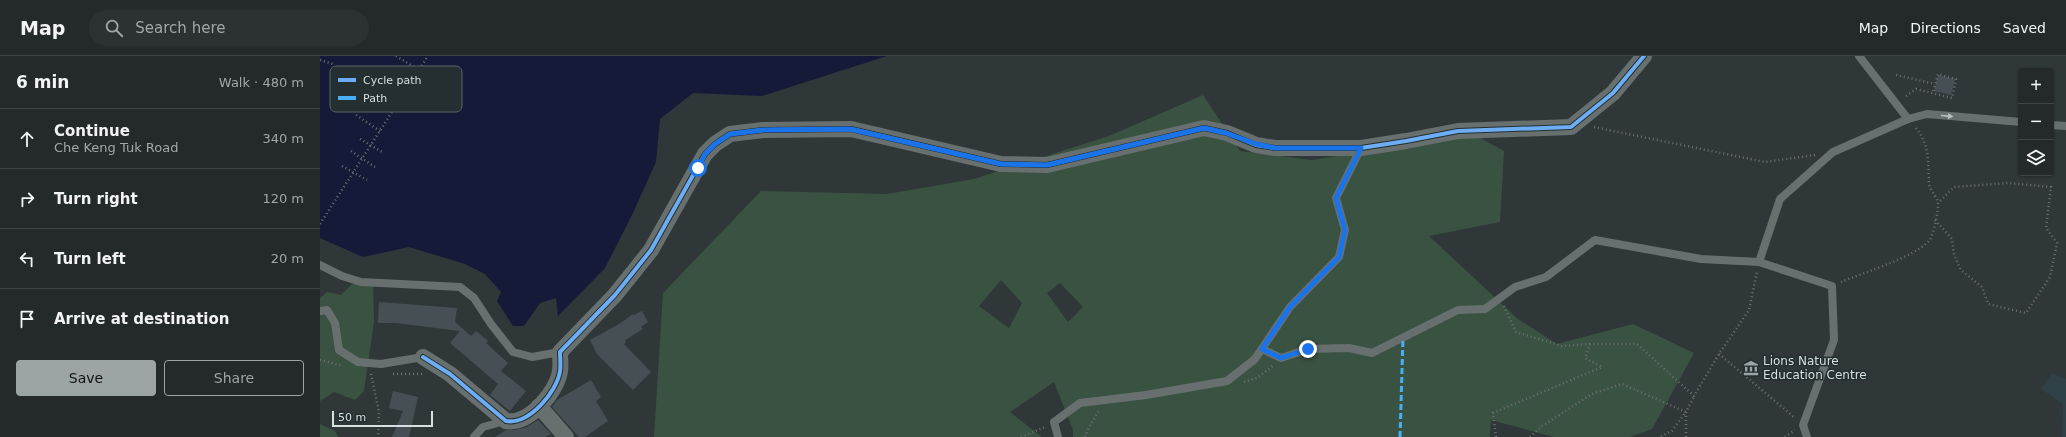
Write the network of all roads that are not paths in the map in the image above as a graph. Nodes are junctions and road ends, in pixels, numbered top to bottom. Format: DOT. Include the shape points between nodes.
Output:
graph roads {
  1 [pos="1644,56"];
  2 [pos="1859,56"];
  3 [pos="1908,119"];
  4 [pos="2018,122"];
  5 [pos="2054,125"];
  6 [pos="2066,126"];
  7 [pos="1361,148"];
  8 [pos="1759,262"];
  9 [pos="320,265"];
  10 [pos="320,311"];
  11 [pos="1262,349"];
  12 [pos="560,352"];
  13 [pos="423,357"];
  14 [pos="539,406"];
  15 [pos="506,421"];
  16 [pos="474,437"];
  17 [pos="566,437"];
  18 [pos="1058,437"];
  19 [pos="1807,437"];
  1 -- 7 [label="street" via="1613,93 1571,127 1458,131"];
  2 -- 3 [label="lane"];
  3 -- 4 [label="lane, one-way" via="1927,114"];
  3 -- 8 [label="lane" via="1833,152 1780,199"];
  5 -- 6 [label="lane"];
  7 -- 11 [label="lane" via="1336,198 1345,230 1339,257 1290,307"];
  7 -- 12 [label="street" via="1275,148 1204,128 1047,165 1001,164 850,129 763,130 730,134 705,154 651,250 594,317"];
  8 -- 11 [label="lane" via="1701,259 1595,240 1546,277 1515,287 1485,308 1458,310 1372,353 1349,348 1308,349 1281,358"];
  8 -- 19 [label="lane" via="1832,286 1834,340 1802,425"];
  9 -- 12 [label="lane" via="361,282 460,286 474,298 513,352 532,357"];
  10 -- 13 [label="lane" via="327,310 335,323 339,350 358,362 381,364"];
  11 -- 18 [label="lane" via="1255,359 1227,381 1080,403 1054,422"];
  12 -- 14 [label="street" via="560,372"];
  13 -- 15 [label="street" via="450,374"];
  14 -- 15 [label="street" via="522,419"];
  14 -- 17 [label="street"];
  15 -- 16 [label="lane" via="483,427"];
}
